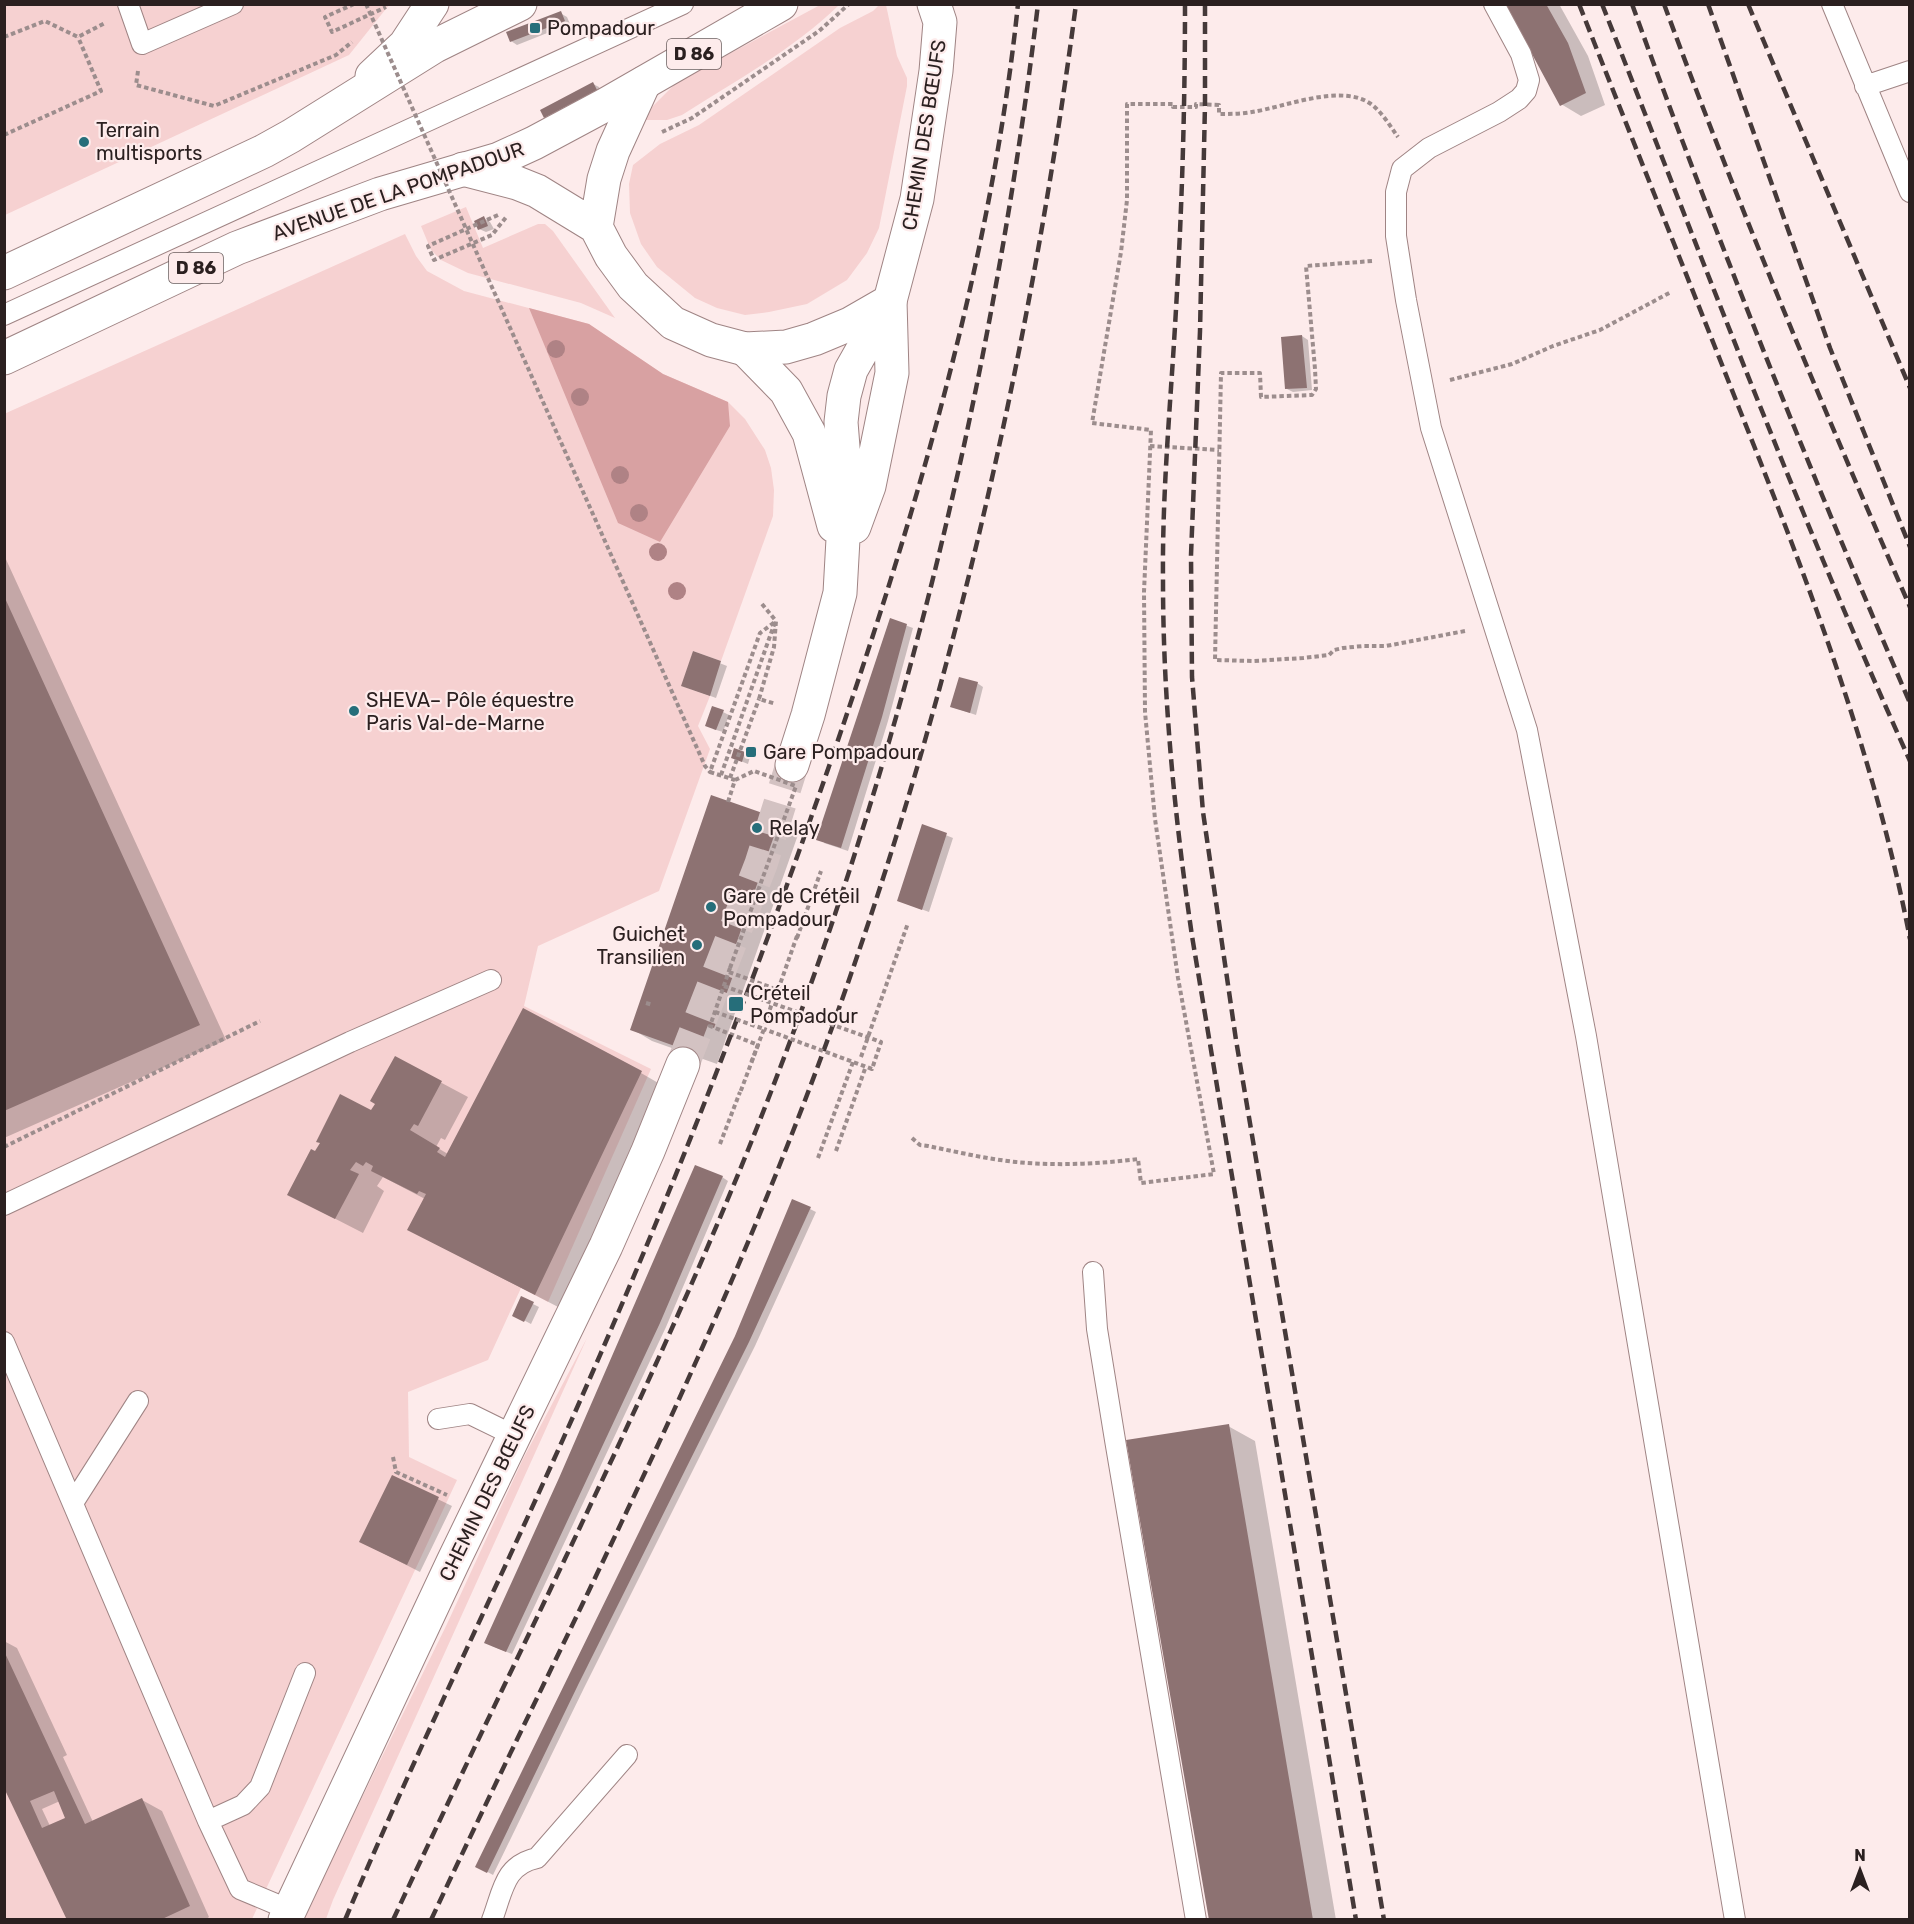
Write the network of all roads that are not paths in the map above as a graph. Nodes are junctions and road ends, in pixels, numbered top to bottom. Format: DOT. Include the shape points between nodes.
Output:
graph roads {
  1 [pos="233,4"];
  2 [pos="432,4"];
  3 [pos="520,4"];
  4 [pos="683,4"];
  5 [pos="781,4"];
  6 [pos="934,4"];
  7 [pos="1494,4"];
  8 [pos="1833,5"];
  9 [pos="129,8"];
  10 [pos="754,15"];
  11 [pos="1910,71"];
  12 [pos="644,83"];
  13 [pos="1864,86"];
  14 [pos="344,102"];
  15 [pos="463,169"];
  16 [pos="1910,192"];
  17 [pos="596,227"];
  18 [pos="4,273"];
  19 [pos="890,301"];
  20 [pos="4,315"];
  21 [pos="745,350"];
  22 [pos="4,358"];
  23 [pos="842,557"];
  24 [pos="792,765"];
  25 [pos="491,980"];
  26 [pos="683,1064"];
  27 [pos="4,1205"];
  28 [pos="1093,1272"];
  29 [pos="4,1341"];
  30 [pos="138,1401"];
  31 [pos="438,1419"];
  32 [pos="514,1436"];
  33 [pos="73,1503"];
  34 [pos="305,1673"];
  35 [pos="627,1755"];
  36 [pos="208,1821"];
  37 [pos="287,1915"];
  38 [pos="492,1920"];
  39 [pos="1196,1920"];
  40 [pos="1735,1920"];
  1 -- 9 [label="lane" via="142,44"];
  2 -- 14 [label="street" via="405,45"];
  3 -- 14 [label="street" via="435,46"];
  4 -- 20 [label="lane, AVENUE DE LA POMPADOUR"];
  5 -- 10 [label="street, AVENUE DE LA POMPADOUR / D 86"];
  6 -- 19 [label="street, CHEMIN DES BŒUFS" via="940,39 917,199"];
  7 -- 40 [label="lane" via="1521,54 1529,80 1526,91 1498,112 1428,148 1402,169 1396,192 1400,260 1431,428 1527,730 1586,1036"];
  8 -- 13 [label="lane"];
  10 -- 12 [label="street, AVENUE DE LA POMPADOUR / D 86"];
  11 -- 13 [label="lane"];
  12 -- 15 [label="street, AVENUE DE LA POMPADOUR / D 86" via="534,143"];
  12 -- 17 [label="street" via="613,150"];
  13 -- 16 [label="lane"];
  14 -- 18 [label="street" via="264,151"];
  15 -- 17 [label="street" via="537,190"];
  15 -- 22 [label="street, AVENUE DE LA POMPADOUR / D 86" via="370,197 237,248"];
  17 -- 21 [label="street, CHEMIN DES BŒUFS" via="633,286 673,323"];
  19 -- 21 [label="street, CHEMIN DES BŒUFS" via="814,339 786,347"];
  19 -- 23 [label="street, CHEMIN DES BŒUFS" via="892,373 869,486"];
  21 -- 23 [label="street, CHEMIN DES BŒUFS" via="786,391 809,433"];
  23 -- 24 [label="street, CHEMIN DES BŒUFS" via="840,593"];
  25 -- 27 [label="lane"];
  26 -- 32 [label="street, CHEMIN DES BŒUFS" via="606,1246"];
  28 -- 39 [label="lane" via="1097,1329"];
  29 -- 33 [label="lane"];
  30 -- 33 [label="lane"];
  31 -- 32 [label="lane" via="470,1414"];
  32 -- 37 [label="street, CHEMIN DES BŒUFS"];
  33 -- 36 [label="lane"];
  34 -- 36 [label="lane" via="261,1787 243,1806"];
  35 -- 38 [label="lane" via="537,1858 517,1865 509,1874"];
  36 -- 37 [label="lane" via="240,1889"];
}
